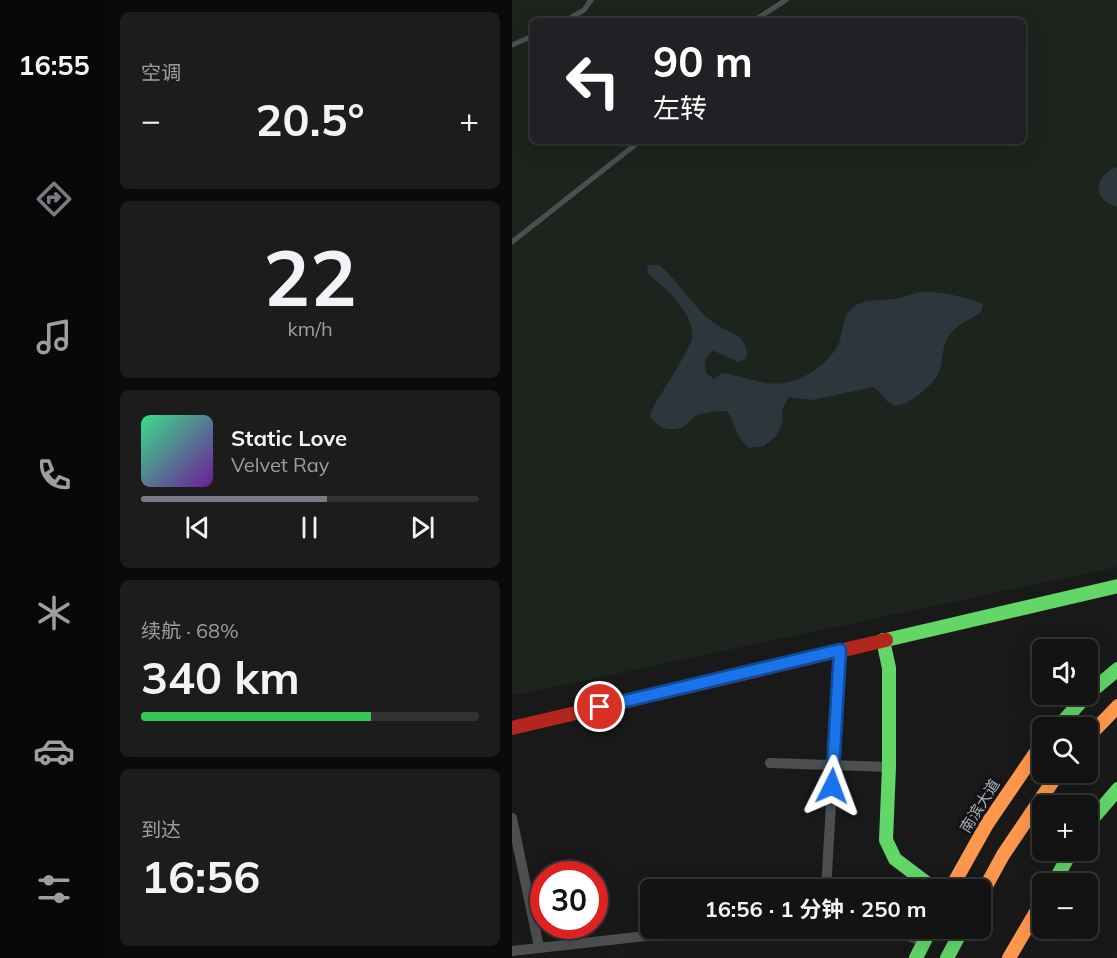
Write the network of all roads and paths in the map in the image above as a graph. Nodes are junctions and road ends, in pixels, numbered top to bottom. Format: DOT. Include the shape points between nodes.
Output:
graph roads {
  1 [pos="591,0"];
  2 [pos="786,0"];
  3 [pos="570,18"];
  4 [pos="758,18"];
  5 [pos="530,37"];
  6 [pos="512,45"];
  7 [pos="636,144"];
  8 [pos="512,242"];
  9 [pos="1118,586"];
  10 [pos="883,640"];
  11 [pos="840,650"];
  12 [pos="1118,669"];
  13 [pos="1098,686"];
  14 [pos="1078,705"];
  15 [pos="1118,706"];
  16 [pos="1067,717"];
  17 [pos="1098,727"];
  18 [pos="512,728"];
  19 [pos="1032,758"];
  20 [pos="770,763"];
  21 [pos="834,765"];
  22 [pos="889,767"];
  23 [pos="1052,783"];
  24 [pos="1118,789"];
  25 [pos="1098,812"];
  26 [pos="512,818"];
  27 [pos="827,879"];
  28 [pos="921,879"];
  29 [pos="956,879"];
  30 [pos="990,879"];
  31 [pos="1032,919"];
  32 [pos="640,936"];
  33 [pos="916,939"];
  34 [pos="926,939"];
  35 [pos="957,939"];
  36 [pos="924,942"];
  37 [pos="539,947"];
  38 [pos="512,951"];
  39 [pos="916,958"];
  40 [pos="947,958"];
  41 [pos="1009,958"];
  1 -- 3 [label="lane"];
  2 -- 4 [label="lane"];
  5 -- 6 [label="lane"];
  7 -- 8 [label="lane"];
  9 -- 10 [label="street"];
  10 -- 11 [label="street"];
  10 -- 22 [label="street" via="889,668"];
  11 -- 18 [label="street"];
  11 -- 21 [label="street"];
  12 -- 13 [label="street"];
  14 -- 16 [label="street"];
  15 -- 17 [label="street"];
  19 -- 29 [label="street, 南滨大道" via="987,824"];
  20 -- 21 [label="street"];
  21 -- 22 [label="street"];
  21 -- 27 [label="street"];
  22 -- 28 [label="street" via="886,840 894,859"];
  23 -- 30 [label="street"];
  24 -- 25 [label="street"];
  26 -- 37 [label="street"];
  31 -- 41 [label="street"];
  32 -- 37 [label="street"];
  33 -- 36 [label="street"];
  34 -- 36 [label="street"];
  35 -- 40 [label="street"];
  36 -- 39 [label="street"];
  37 -- 38 [label="street"];
}
